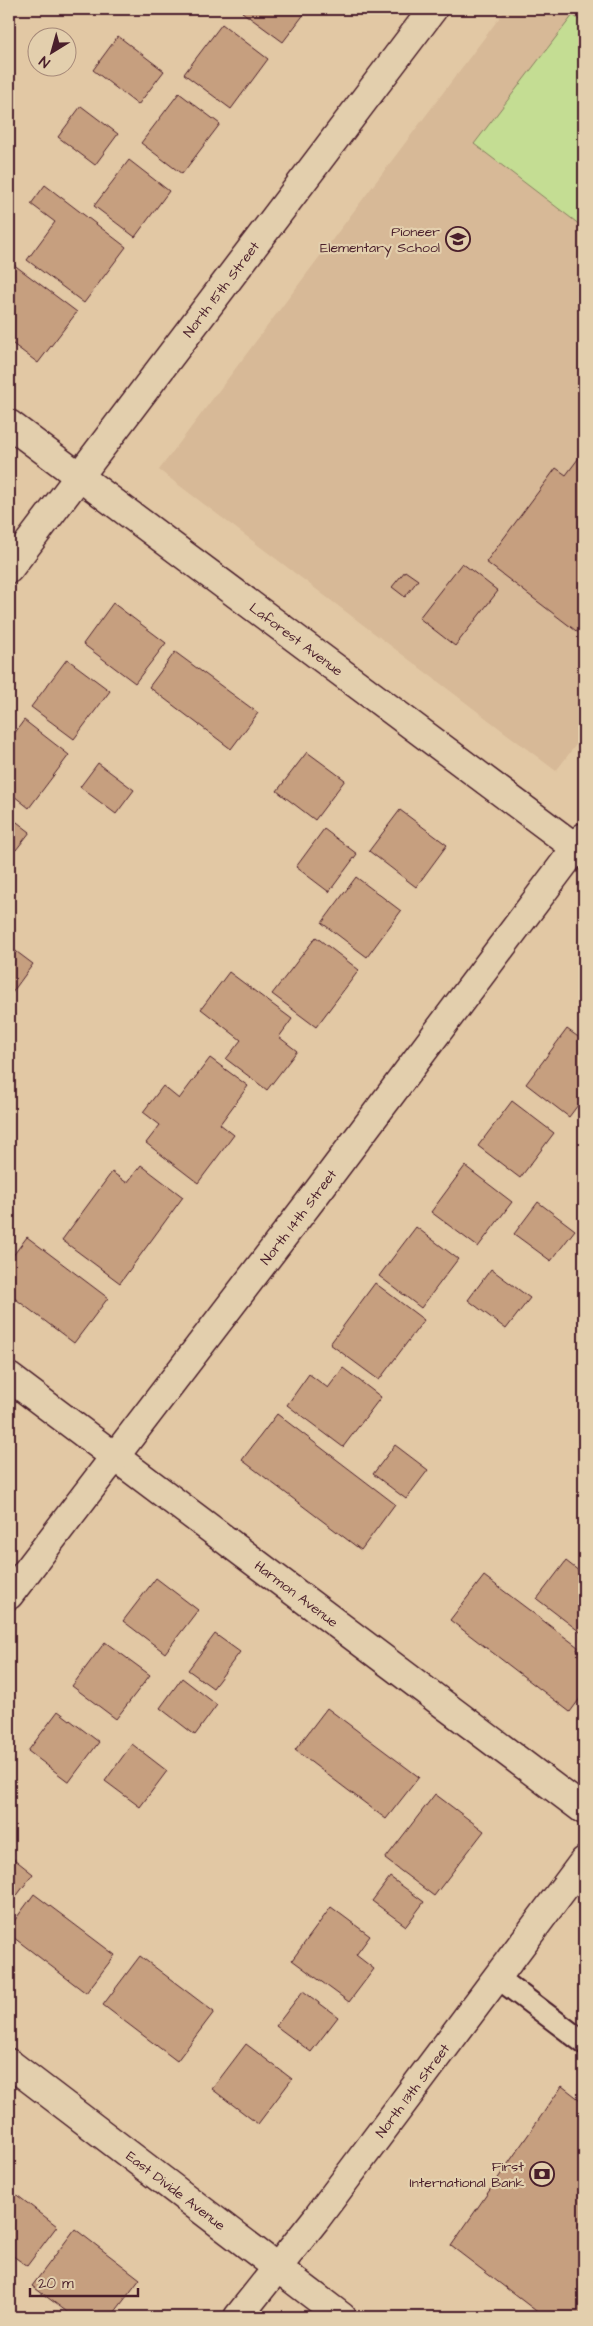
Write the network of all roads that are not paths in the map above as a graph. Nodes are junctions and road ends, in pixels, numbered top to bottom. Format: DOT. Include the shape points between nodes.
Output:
graph roads {
  1 [pos="433,9"];
  2 [pos="9,424"];
  3 [pos="79,477"];
  4 [pos="9,570"];
  5 [pos="582,846"];
  6 [pos="9,1377"];
  7 [pos="114,1456"];
  8 [pos="9,1595"];
  9 [pos="584,1810"];
  10 [pos="584,1861"];
  11 [pos="497,1977"];
  12 [pos="584,2043"];
  13 [pos="9,2063"];
  14 [pos="277,2268"];
  15 [pos="238,2317"];
  16 [pos="342,2317"];
  1 -- 3 [label="street, North 15th Street"];
  2 -- 3 [label="street, Laforest Avenue"];
  3 -- 4 [label="street, North 15th Street"];
  3 -- 5 [label="street, Laforest Avenue"];
  5 -- 7 [label="street, North 14th Street"];
  6 -- 7 [label="street, Harmon Avenue"];
  7 -- 8 [label="street, North 14th Street"];
  7 -- 9 [label="street, Harmon Avenue"];
  10 -- 11 [label="street, North 13th Street"];
  11 -- 12 [label="lane"];
  11 -- 14 [label="street, North 13th Street"];
  13 -- 14 [label="street, East Divide Avenue"];
  14 -- 15 [label="street, North 13th Street"];
  14 -- 16 [label="street, East Divide Avenue"];
}
